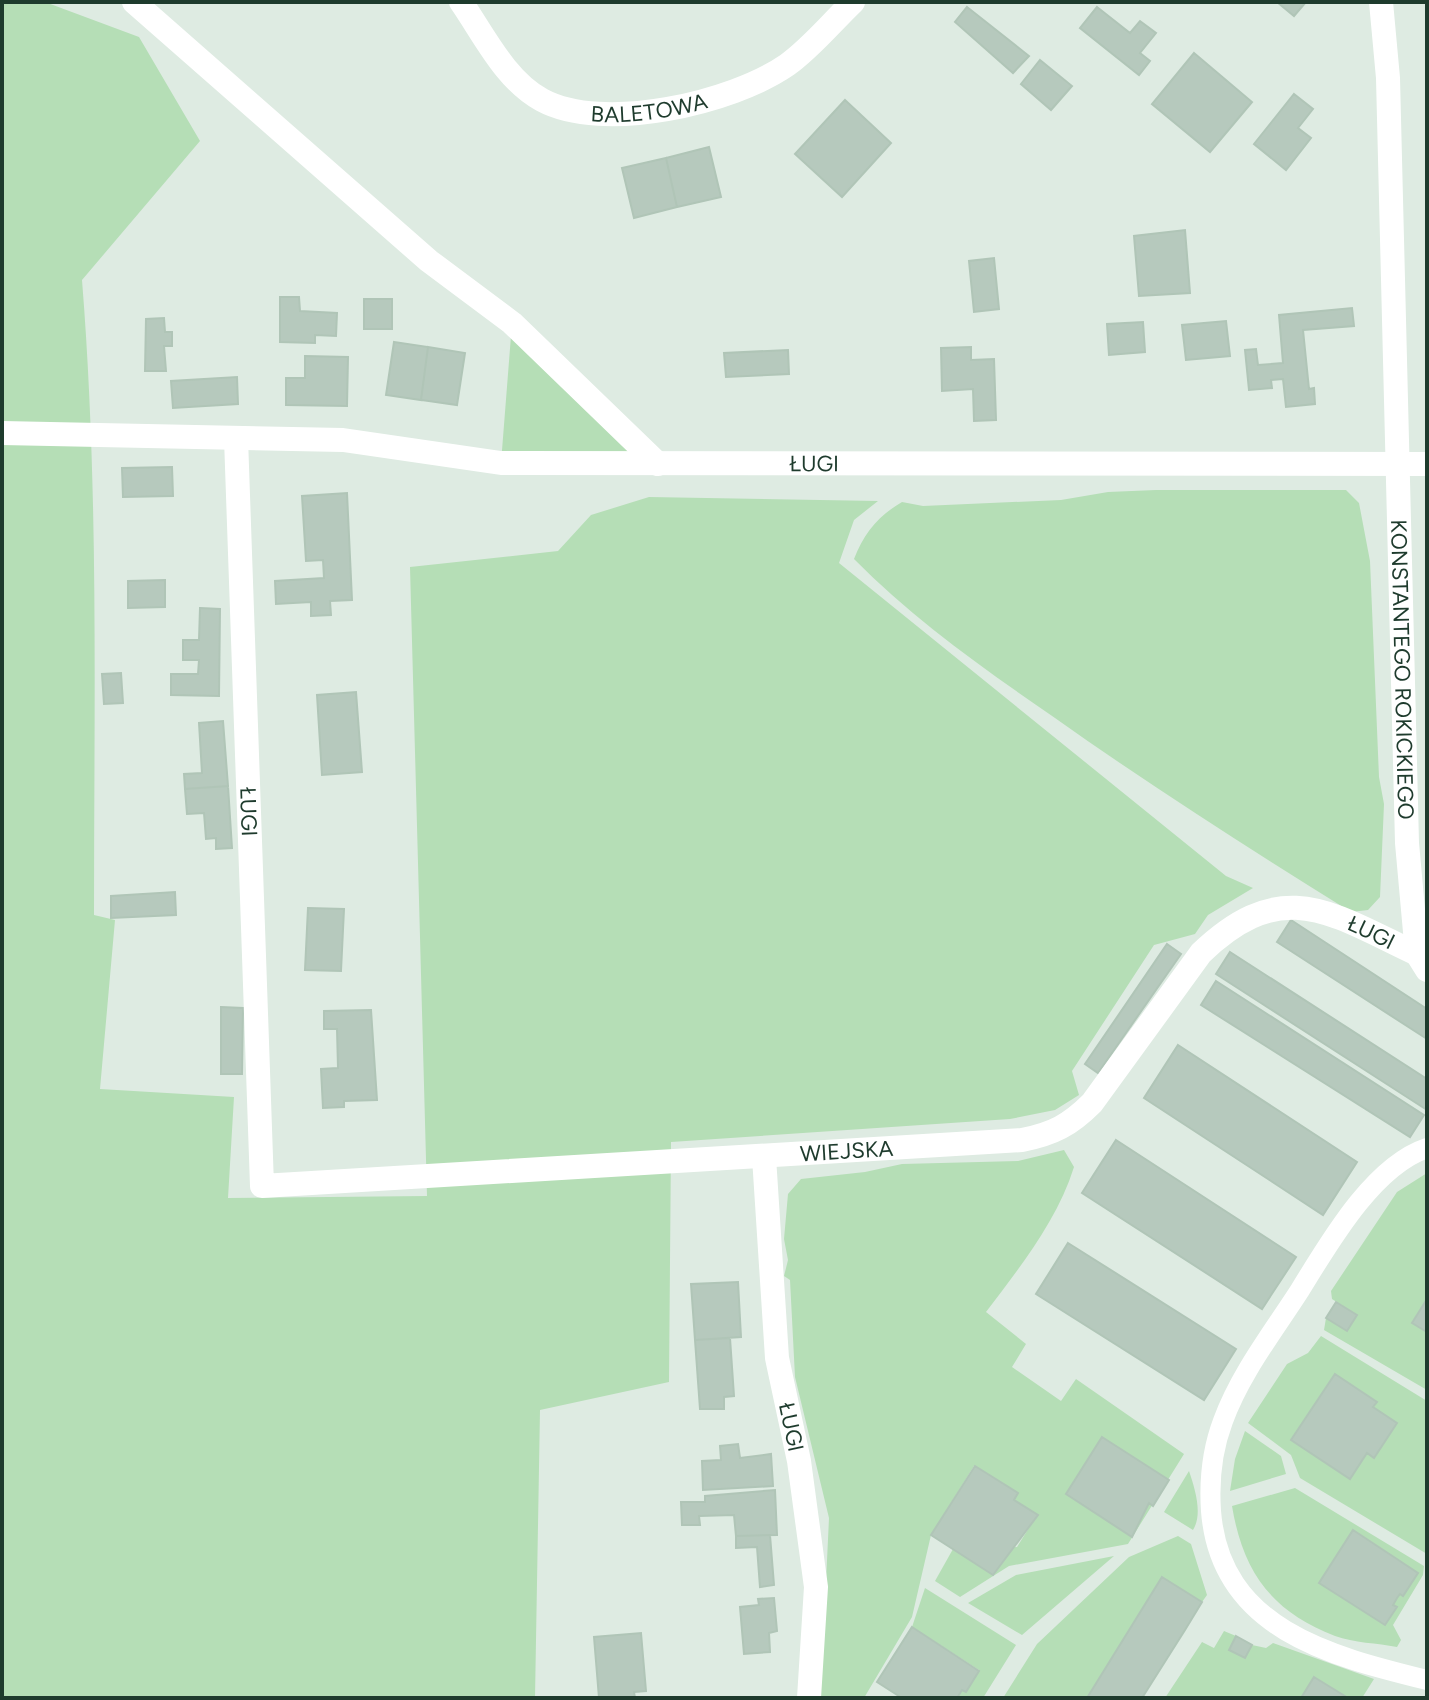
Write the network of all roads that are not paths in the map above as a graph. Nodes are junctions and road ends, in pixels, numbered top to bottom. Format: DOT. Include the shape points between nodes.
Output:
graph roads {
  1 [pos="134,2"];
  2 [pos="461,2"];
  3 [pos="853,2"];
  4 [pos="1385,4"];
  5 [pos="2,433"];
  6 [pos="236,438"];
  7 [pos="1395,463"];
  8 [pos="658,464"];
  9 [pos="1427,464"];
  10 [pos="1327,912"];
  11 [pos="1422,962"];
  12 [pos="1427,1148"];
  13 [pos="764,1157"];
  14 [pos="262,1186"];
  15 [pos="1427,1680"];
  16 [pos="809,1698"];
  1 -- 8 [label="street" via="429,261 512,323"];
  2 -- 3 [label="street, BALETOWA" via="514,78 541,100 573,111 635,114 743,87 787,65"];
  4 -- 7 [label="street, KONSTANTEGO ROKICKIEGO"];
  5 -- 6 [label="street, ŁUGI"];
  6 -- 8 [label="street, ŁUGI" via="343,440 501,463"];
  6 -- 14 [label="street, ŁUGI"];
  7 -- 8 [label="street, ŁUGI"];
  7 -- 9 [label="street"];
  7 -- 11 [label="street, KONSTANTEGO ROKICKIEGO" via="1407,843"];
  10 -- 11 [label="street, ŁUGI"];
  10 -- 13 [label="street, WIEJSKA" via="1290,906 1266,910 1217,938 1092,1103 1050,1135"];
  12 -- 15 [label="lane" via="1388,1168 1327,1248 1266,1343 1224,1419 1212,1462 1210,1498 1219,1556 1249,1604 1298,1638"];
  13 -- 14 [label="street, WIEJSKA"];
  13 -- 16 [label="street, ŁUGI" via="777,1358 799,1461 816,1587"];
}
